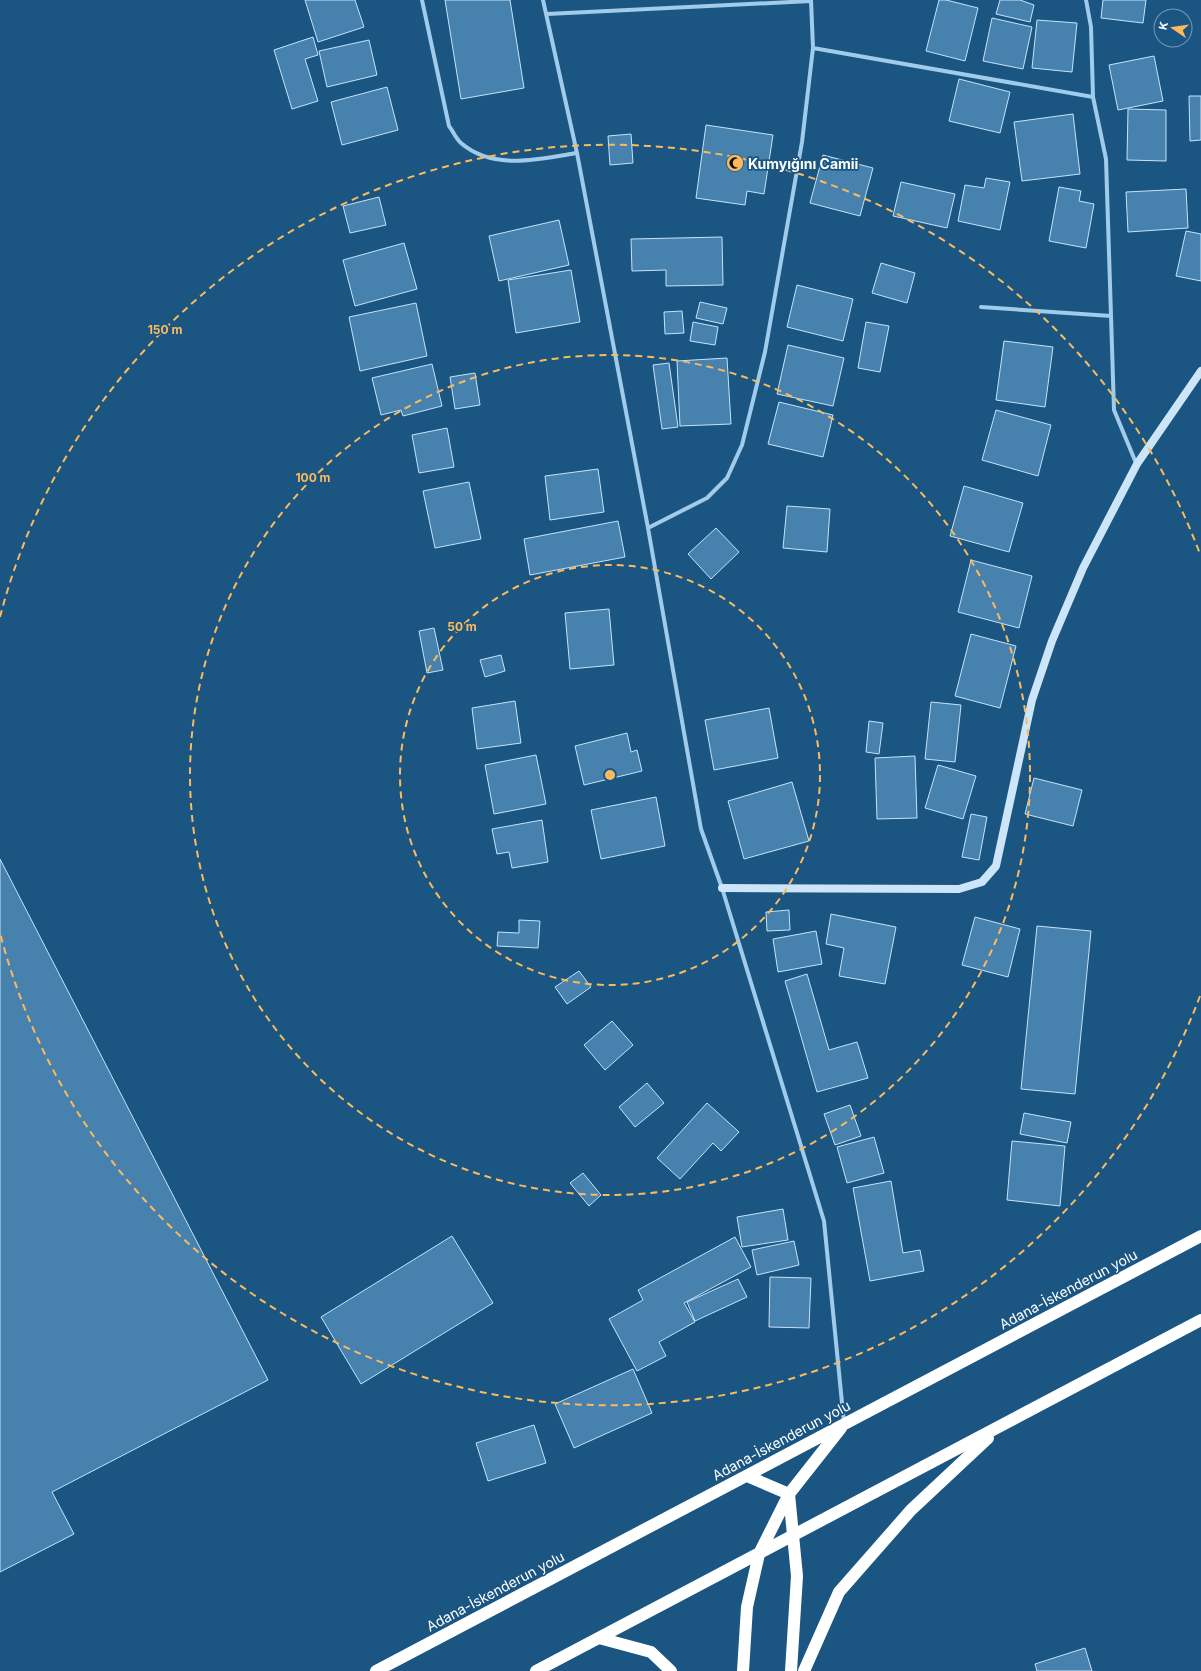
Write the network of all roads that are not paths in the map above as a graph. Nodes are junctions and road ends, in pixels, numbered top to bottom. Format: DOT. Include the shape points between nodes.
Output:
graph roads {
  1 [pos="422,0"];
  2 [pos="543,0"];
  3 [pos="811,0"];
  4 [pos="1086,0"];
  5 [pos="546,14"];
  6 [pos="813,48"];
  7 [pos="1093,97"];
  8 [pos="577,153"];
  9 [pos="981,307"];
  10 [pos="1111,316"];
  11 [pos="1201,371"];
  12 [pos="1137,464"];
  13 [pos="648,528"];
  14 [pos="722,888"];
  15 [pos="1201,1236"];
  16 [pos="1201,1320"];
  17 [pos="844,1424"];
  18 [pos="1001,1427"];
  19 [pos="747,1476"];
  20 [pos="789,1494"];
  21 [pos="793,1536"];
  22 [pos="759,1554"];
  23 [pos="599,1638"];
  24 [pos="376,1671"];
  25 [pos="536,1671"];
  26 [pos="671,1671"];
  27 [pos="743,1671"];
  28 [pos="791,1671"];
  29 [pos="804,1671"];
  1 -- 8 [label="street" via="449,126 460,143 477,154 497,160 522,161"];
  2 -- 5 [label="street"];
  3 -- 5 [label="street"];
  3 -- 6 [label="street"];
  4 -- 7 [label="street" via="1091,27"];
  5 -- 8 [label="street"];
  6 -- 7 [label="street"];
  6 -- 13 [label="street" via="802,142 769,329 742,445 727,478 707,498"];
  7 -- 10 [label="street" via="1106,159"];
  8 -- 13 [label="street"];
  9 -- 10 [label="street"];
  10 -- 12 [label="street" via="1114,410"];
  11 -- 12 [label="street"];
  12 -- 14 [label="street" via="1083,568 1052,641 1032,700 996,866 982,882 959,889"];
  13 -- 14 [label="street" via="701,829"];
  14 -- 17 [label="street" via="824,1221"];
  15 -- 17 [label="highway, Adana-İskenderun yolu"];
  16 -- 18 [label="highway"];
  17 -- 19 [label="highway, Adana-İskenderun yolu"];
  17 -- 20 [label="highway"];
  18 -- 21 [label="highway"];
  18 -- 29 [label="highway" via="910,1510 839,1592"];
  19 -- 20 [label="highway"];
  19 -- 24 [label="highway, Adana-İskenderun yolu"];
  20 -- 21 [label="highway"];
  20 -- 22 [label="highway"];
  21 -- 22 [label="highway"];
  21 -- 28 [label="highway" via="797,1576"];
  22 -- 23 [label="highway"];
  22 -- 27 [label="highway" via="748,1607"];
  23 -- 25 [label="highway"];
  23 -- 26 [label="highway" via="651,1652"];
}
